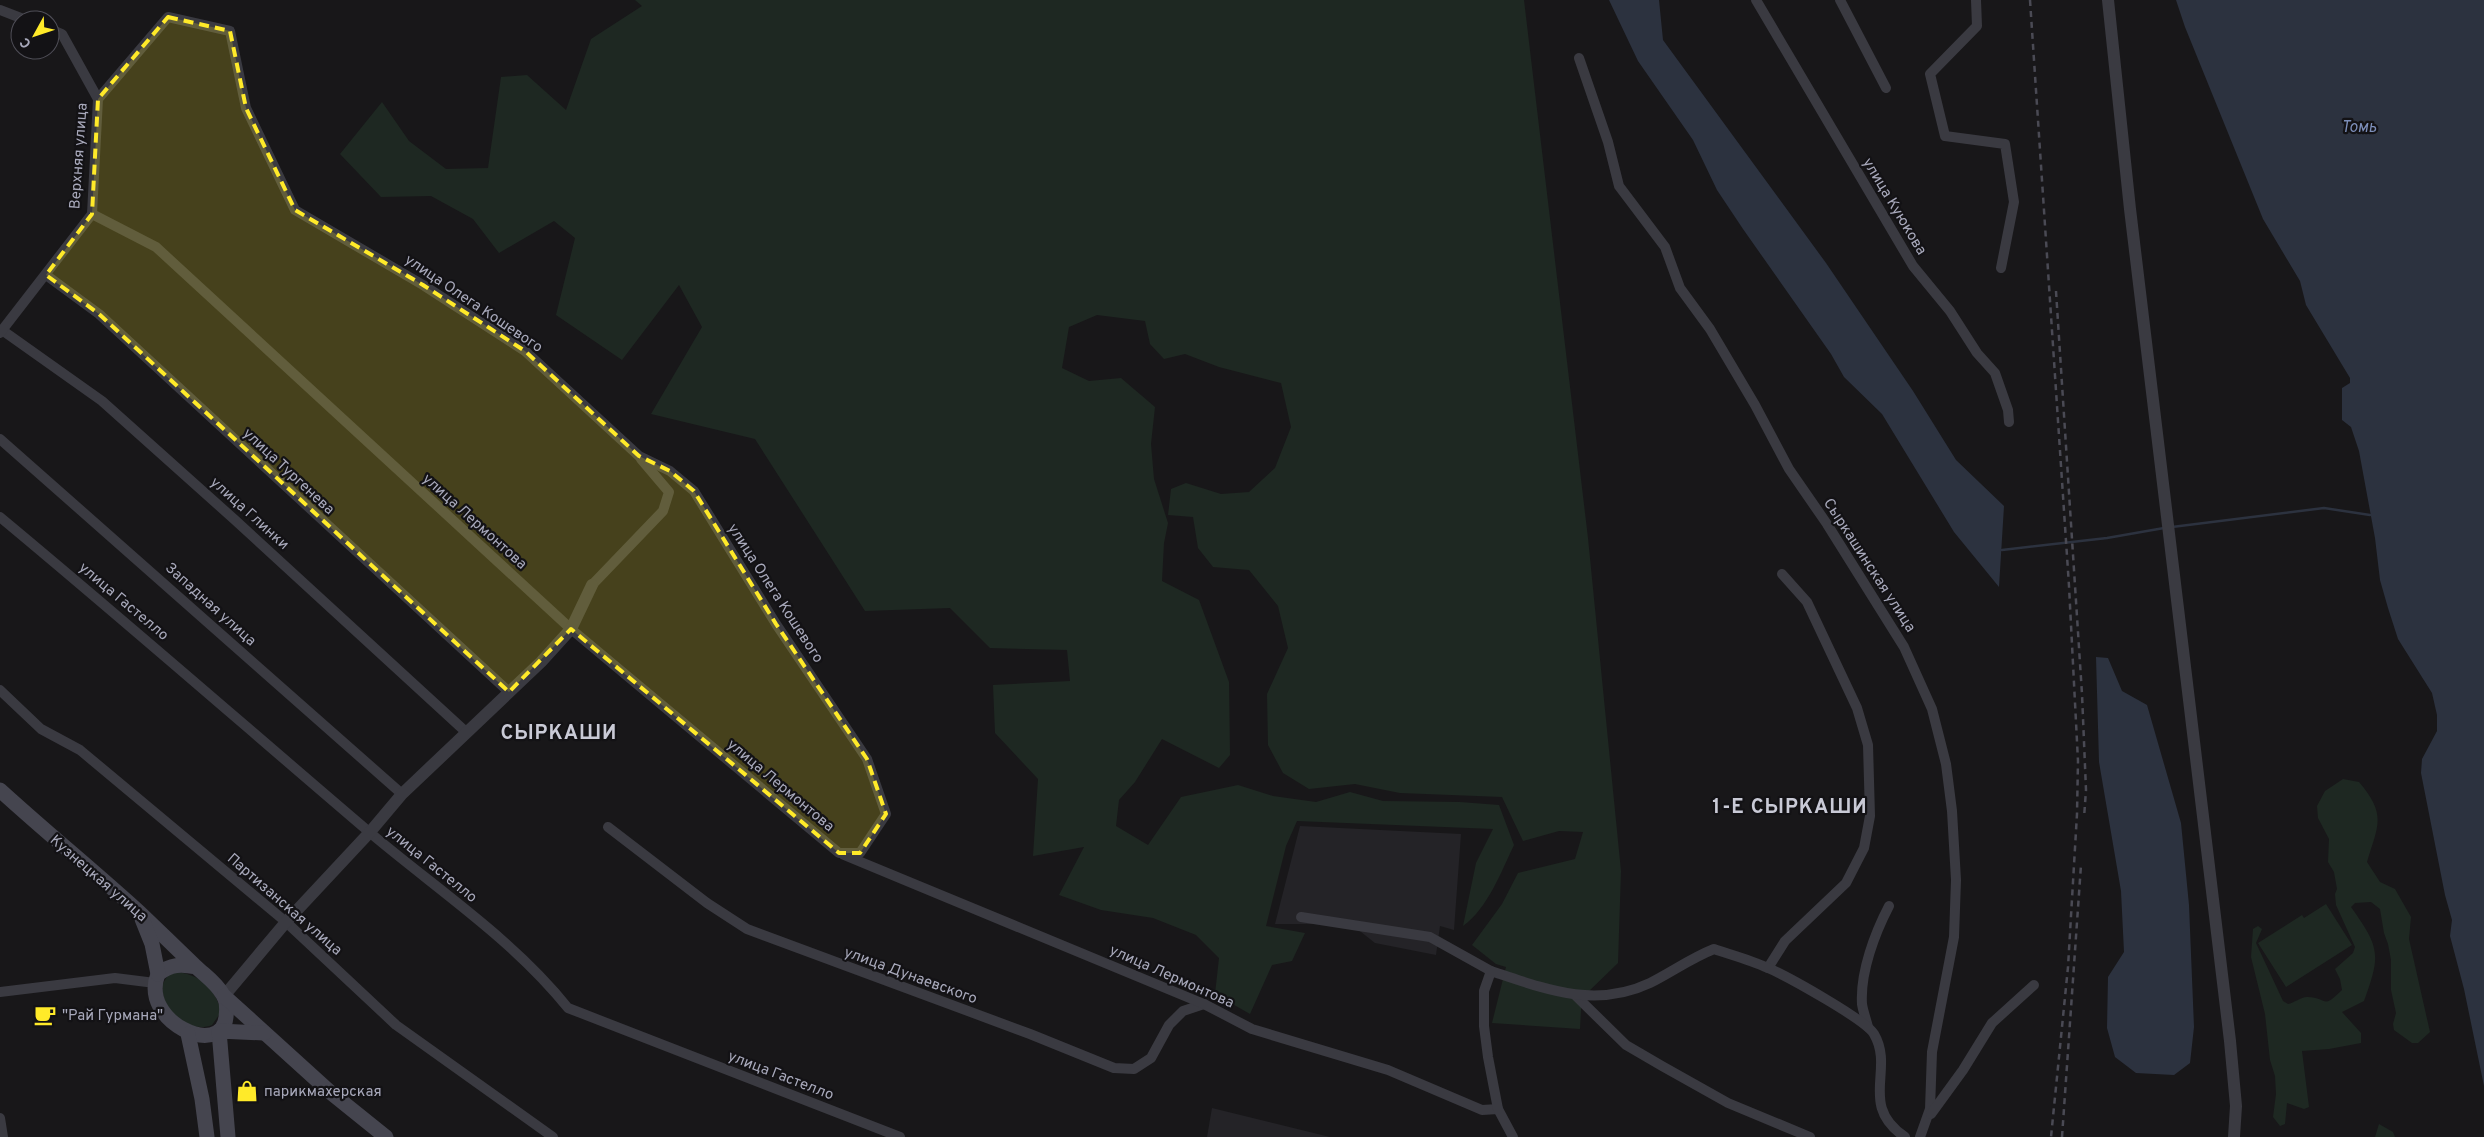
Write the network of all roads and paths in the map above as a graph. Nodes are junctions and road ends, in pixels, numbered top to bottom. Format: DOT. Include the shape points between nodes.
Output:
graph roads {
  1 [pos="1756,0"];
  2 [pos="1840,0"];
  3 [pos="1976,0"];
  4 [pos="2108,0"];
  5 [pos="60,33"];
  6 [pos="1579,58"];
  7 [pos="1886,88"];
  8 [pos="98,99"];
  9 [pos="92,214"];
  10 [pos="2001,268"];
  11 [pos="46,276"];
  12 [pos="1,332"];
  13 [pos="2009,422"];
  14 [pos="0,439"];
  15 [pos="639,456"];
  16 [pos="0,517"];
  17 [pos="1782,574"];
  18 [pos="592,585"];
  19 [pos="571,629"];
  20 [pos="0,690"];
  21 [pos="509,692"];
  22 [pos="466,732"];
  23 [pos="0,790"];
  24 [pos="402,794"];
  25 [pos="608,827"];
  26 [pos="370,832"];
  27 [pos="839,853"];
  28 [pos="860,853"];
  29 [pos="1890,906"];
  30 [pos="140,913"];
  31 [pos="1301,917"];
  32 [pos="286,922"];
  33 [pos="196,967"];
  34 [pos="1768,968"];
  35 [pos="1491,971"];
  36 [pos="157,978"];
  37 [pos="2034,985"];
  38 [pos="0,992"];
  39 [pos="1575,995"];
  40 [pos="224,996"];
  41 [pos="1204,1004"];
  42 [pos="1868,1028"];
  43 [pos="219,1031"];
  44 [pos="264,1033"];
  45 [pos="188,1034"];
  46 [pos="1498,1109"];
  47 [pos="0,1118"];
  48 [pos="1926,1121"];
  49 [pos="3,1137"];
  50 [pos="207,1137"];
  51 [pos="228,1137"];
  52 [pos="386,1137"];
  53 [pos="553,1137"];
  54 [pos="900,1137"];
  55 [pos="1513,1137"];
  56 [pos="1810,1137"];
  57 [pos="1905,1137"];
  58 [pos="1920,1137"];
  59 [pos="2234,1137"];
  1 -- 13 [label="street, улица Куюкова" via="1913,266 1995,373"];
  2 -- 7 [label="street"];
  3 -- 10 [label="street" via="1977,26 1930,74 1945,136 2005,144 2014,202"];
  4 -- 59 [label="street" via="2230,1041 2236,1106"];
  5 -- 8 [label="street, Верхняя улица"];
  6 -- 48 [label="street, Сыркашинская улица" via="1608,142 1619,186 1665,247 1680,288 1710,329 1789,469 1904,647 1932,709 1946,764 1956,880 1954,937 1932,1052 1930,1109"];
  8 -- 9 [label="street, Верхняя улица"];
  8 -- 15 [label="street, улица Олега Кошевого" via="168,17 230,30 246,108 295,210 423,285 525,351"];
  9 -- 11 [label="street, Верхняя улица"];
  9 -- 19 [label="street, улица Лермонтова" via="156,247"];
  11 -- 12 [label="street, Верхняя улица"];
  11 -- 21 [label="street, улица Тургенева" via="99,314"];
  12 -- 22 [label="street, улица Глинки" via="102,401"];
  14 -- 24 [label="street, Западная улица"];
  15 -- 18 [label="street" via="669,492 663,511"];
  15 -- 28 [label="street, улица Олега Кошевого" via="670,472 694,491 776,624 868,759 886,814"];
  16 -- 26 [label="street, улица Гастелло"];
  17 -- 34 [label="street" via="1807,602 1857,708 1868,745 1870,816 1864,848 1846,883 1785,941"];
  18 -- 19 [label="street"];
  19 -- 21 [label="street"];
  19 -- 27 [label="street, улица Лермонтова"];
  20 -- 32 [label="street, Партизанская улица" via="41,729 80,750"];
  21 -- 22 [label="street"];
  22 -- 24 [label="street"];
  23 -- 30 [label="main road, Кузнецкая улица"];
  24 -- 26 [label="street"];
  25 -- 41 [label="street, улица Дунаевского" via="707,903 747,929 1114,1068 1134,1069 1151,1058 1169,1024 1183,1011"];
  26 -- 32 [label="street"];
  26 -- 54 [label="street, улица Гастелло" via="534,970 568,1008"];
  27 -- 28 [label="street, улица Лермонтова"];
  27 -- 41 [label="street, улица Лермонтова"];
  29 -- 42 [label="street" via="1874,935 1863,985 1862,1004"];
  30 -- 33 [label="main road, Кузнецкая улица"];
  30 -- 36 [label="main road" via="152,944"];
  31 -- 35 [label="street" via="1430,937"];
  32 -- 40 [label="street"];
  32 -- 53 [label="street, Партизанская улица" via="396,1025"];
  33 -- 36 [label="main road" via="180,964 168,967"];
  33 -- 40 [label="main road"];
  34 -- 39 [label="street" via="1714,949 1690,958 1631,991 1600,997"];
  34 -- 42 [label="street" via="1858,1018"];
  35 -- 39 [label="street"];
  35 -- 46 [label="street" via="1484,991 1484,1026"];
  36 -- 38 [label="street" via="115,978"];
  36 -- 45 [label="main road" via="155,993 159,1006"];
  37 -- 48 [label="street" via="1992,1023"];
  39 -- 56 [label="street" via="1626,1045 1654,1062 1728,1104"];
  40 -- 43 [label="main road" via="226,1021"];
  40 -- 44 [label="main road"];
  41 -- 46 [label="street, улица Лермонтова" via="1252,1029 1388,1070 1482,1110"];
  42 -- 57 [label="street" via="1880,1046 1881,1108 1892,1128"];
  43 -- 44 [label="main road"];
  43 -- 45 [label="main road" via="198,1036"];
  43 -- 51 [label="main road"];
  44 -- 52 [label="main road"];
  45 -- 50 [label="main road"];
  46 -- 55 [label="street"];
  47 -- 49 [label="street"];
  48 -- 58 [label="street, Сыркашинская улица"];
}
